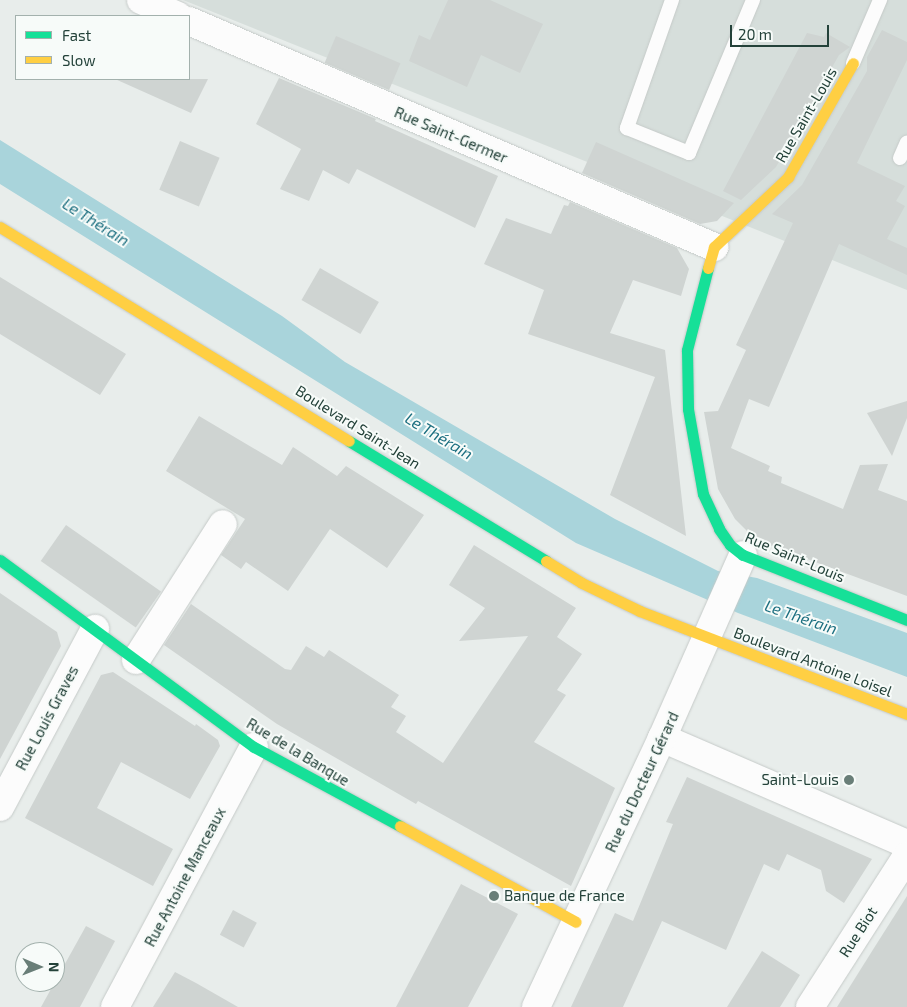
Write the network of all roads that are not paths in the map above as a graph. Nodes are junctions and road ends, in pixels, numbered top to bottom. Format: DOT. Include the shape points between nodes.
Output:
graph roads {
  1 [pos="141,0"];
  2 [pos="672,0"];
  3 [pos="753,0"];
  4 [pos="880,0"];
  5 [pos="176,15"];
  6 [pos="190,21"];
  7 [pos="852,63"];
  8 [pos="907,142"];
  9 [pos="900,158"];
  10 [pos="0,227"];
  11 [pos="714,247"];
  12 [pos="223,524"];
  13 [pos="743,555"];
  14 [pos="0,560"];
  15 [pos="907,620"];
  16 [pos="94,629"];
  17 [pos="708,638"];
  18 [pos="136,660"];
  19 [pos="907,714"];
  20 [pos="662,738"];
  21 [pos="254,747"];
  22 [pos="0,807"];
  23 [pos="907,844"];
  24 [pos="907,856"];
  25 [pos="576,922"];
  26 [pos="115,1007"];
  27 [pos="536,1007"];
  28 [pos="810,1007"];
  1 -- 5 [label="street"];
  2 -- 3 [label="lane" via="627,128 689,153"];
  4 -- 7 [label="lane"];
  6 -- 11 [label="street, Rue Saint-Germer"];
  7 -- 11 [label="street, Rue Saint-Louis" via="788,177"];
  8 -- 9 [label="lane"];
  10 -- 17 [label="street, Boulevard Saint-Jean" via="582,583"];
  11 -- 13 [label="street, Rue Saint-Louis" via="691,325 687,350 688,409 697,467 708,507 730,545"];
  12 -- 18 [label="street"];
  13 -- 15 [label="street, Rue Saint-Louis"];
  13 -- 17 [label="street, Rue du Docteur Gérard"];
  14 -- 16 [label="street, Rue de la Banque"];
  16 -- 18 [label="street, Rue de la Banque"];
  16 -- 22 [label="street, Rue Louis Graves"];
  17 -- 19 [label="street, Boulevard Antoine Loisel"];
  17 -- 20 [label="street, Rue du Docteur Gérard"];
  18 -- 21 [label="street, Rue de la Banque"];
  20 -- 23 [label="street"];
  20 -- 25 [label="street, Rue du Docteur Gérard"];
  21 -- 25 [label="street, Rue de la Banque"];
  21 -- 26 [label="street, Rue Antoine Manceaux"];
  24 -- 28 [label="street, Rue Biot"];
  25 -- 27 [label="street, Rue du Docteur Gérard"];
}
